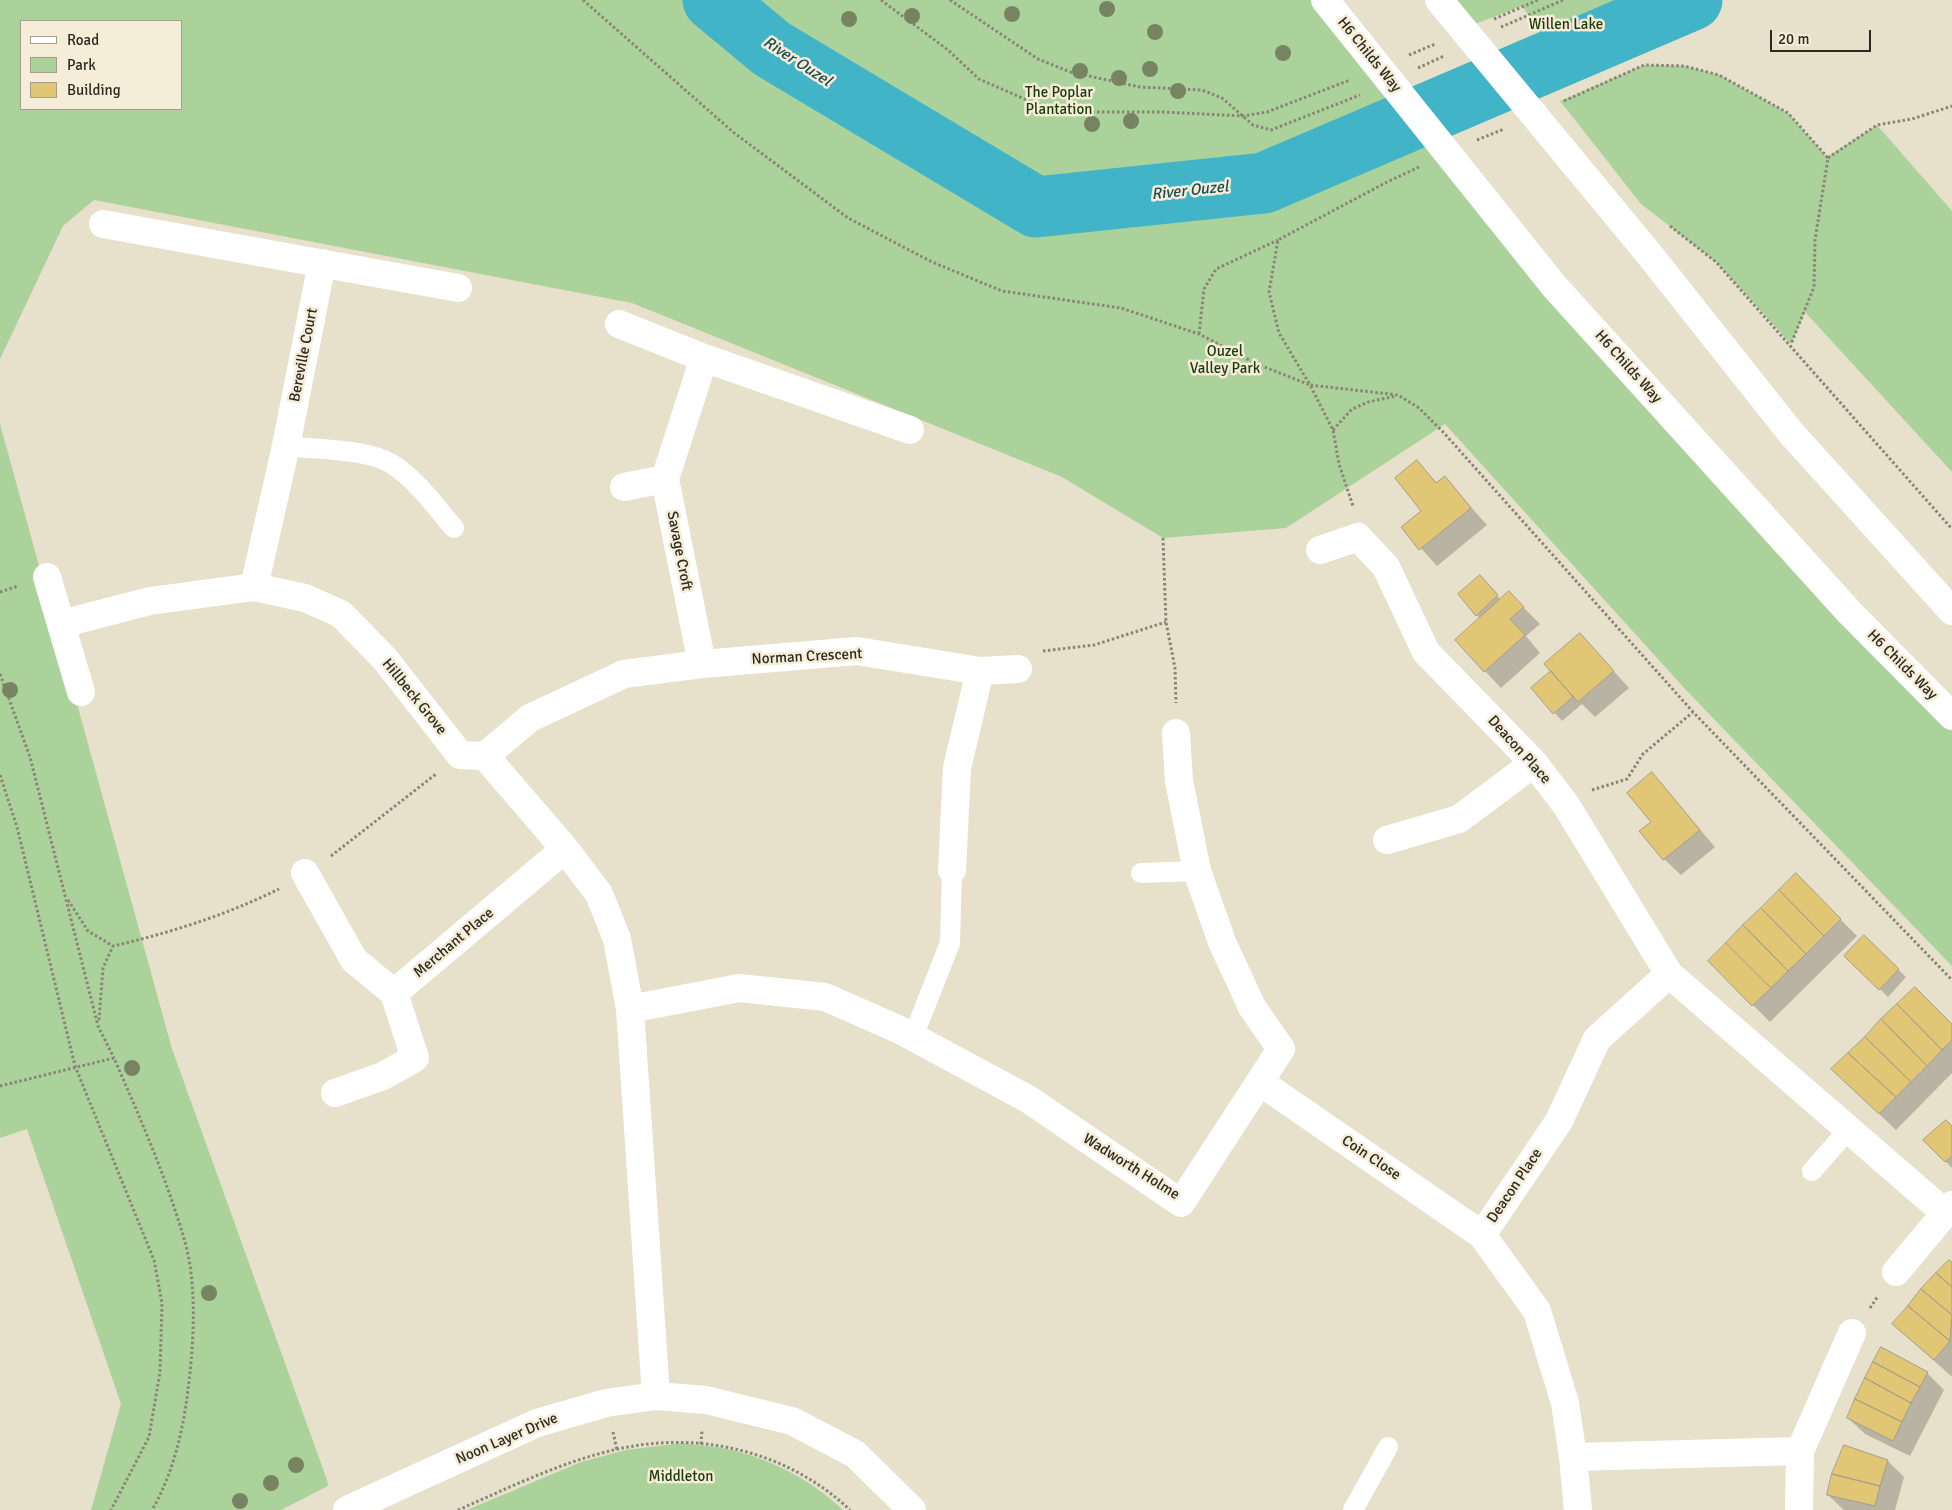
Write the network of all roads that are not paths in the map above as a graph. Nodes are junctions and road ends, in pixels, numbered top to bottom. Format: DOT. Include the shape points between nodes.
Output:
graph roads {
  1 [pos="1325,0"];
  2 [pos="1439,0"];
  3 [pos="103,224"];
  4 [pos="322,262"];
  5 [pos="458,288"];
  6 [pos="619,324"];
  7 [pos="704,358"];
  8 [pos="910,430"];
  9 [pos="286,446"];
  10 [pos="665,479"];
  11 [pos="624,488"];
  12 [pos="454,528"];
  13 [pos="1320,550"];
  14 [pos="47,577"];
  15 [pos="254,587"];
  16 [pos="1952,612"];
  17 [pos="61,624"];
  18 [pos="702,664"];
  19 [pos="1018,669"];
  20 [pos="980,671"];
  21 [pos="81,692"];
  22 [pos="1952,716"];
  23 [pos="1176,733"];
  24 [pos="485,756"];
  25 [pos="1534,763"];
  26 [pos="1387,840"];
  27 [pos="565,849"];
  28 [pos="952,870"];
  29 [pos="1197,871"];
  30 [pos="1141,873"];
  31 [pos="306,874"];
  32 [pos="1669,974"];
  33 [pos="394,993"];
  34 [pos="630,1010"];
  35 [pos="913,1037"];
  36 [pos="1260,1082"];
  37 [pos="334,1093"];
  38 [pos="1849,1129"];
  39 [pos="1812,1171"];
  40 [pos="1949,1209"];
  41 [pos="1482,1235"];
  42 [pos="1896,1272"];
  43 [pos="1852,1333"];
  44 [pos="656,1396"];
  45 [pos="1388,1448"];
  46 [pos="1800,1451"];
  47 [pos="1573,1457"];
  48 [pos="347,1510"];
  49 [pos="912,1510"];
  50 [pos="1353,1510"];
  51 [pos="1578,1510"];
  52 [pos="1799,1510"];
  1 -- 22 [label="street, H6 Childs Way" via="1554,286 1850,613"];
  2 -- 16 [label="street" via="1791,432"];
  3 -- 4 [label="street"];
  4 -- 5 [label="street"];
  4 -- 9 [label="street, Bereville Court"];
  6 -- 7 [label="street"];
  7 -- 8 [label="street"];
  7 -- 10 [label="street"];
  9 -- 12 [label="lane" via="363,454 391,464 416,483"];
  9 -- 15 [label="street, Bereville Court"];
  10 -- 11 [label="street"];
  10 -- 18 [label="street, Savage Croft"];
  13 -- 25 [label="street, Deacon Place" via="1358,537 1386,566 1426,652"];
  14 -- 17 [label="street"];
  15 -- 17 [label="street, Hillbeck Grove" via="150,601"];
  15 -- 24 [label="street, Hillbeck Grove" via="305,598 342,614 385,660 460,755"];
  17 -- 21 [label="street"];
  18 -- 20 [label="street, Norman Crescent" via="858,652"];
  18 -- 24 [label="street, Norman Crescent" via="624,674 530,718"];
  19 -- 20 [label="street, Norman Crescent"];
  20 -- 28 [label="street" via="957,768"];
  23 -- 29 [label="street, Wadworth Holme" via="1179,781"];
  24 -- 27 [label="street"];
  25 -- 26 [label="street" via="1458,819"];
  25 -- 32 [label="street, Deacon Place" via="1566,805"];
  27 -- 33 [label="street, Merchant Place"];
  27 -- 34 [label="street" via="599,894 617,939"];
  28 -- 35 [label="lane" via="950,943"];
  29 -- 30 [label="lane"];
  29 -- 36 [label="street, Wadworth Holme" via="1222,942 1252,1007 1281,1049"];
  31 -- 33 [label="street" via="354,960"];
  32 -- 38 [label="street, Deacon Place"];
  32 -- 41 [label="street, Deacon Place" via="1597,1038 1559,1121"];
  33 -- 37 [label="street" via="415,1058 383,1076"];
  34 -- 35 [label="street, Wadworth Holme" via="739,988 825,997"];
  34 -- 44 [label="street"];
  35 -- 36 [label="street, Wadworth Holme" via="1028,1099 1181,1202"];
  36 -- 41 [label="street, Coin Close"];
  38 -- 39 [label="lane"];
  38 -- 40 [label="street, Deacon Place"];
  40 -- 42 [label="street"];
  41 -- 47 [label="street, Deacon Place" via="1537,1311 1565,1403"];
  43 -- 46 [label="street"];
  44 -- 48 [label="street, Noon Layer Drive" via="606,1403 537,1423"];
  44 -- 49 [label="street, Noon Layer Drive" via="706,1400 792,1421 855,1454"];
  45 -- 50 [label="lane"];
  46 -- 47 [label="street"];
  46 -- 52 [label="street"];
  47 -- 51 [label="street, Deacon Place"];
}
